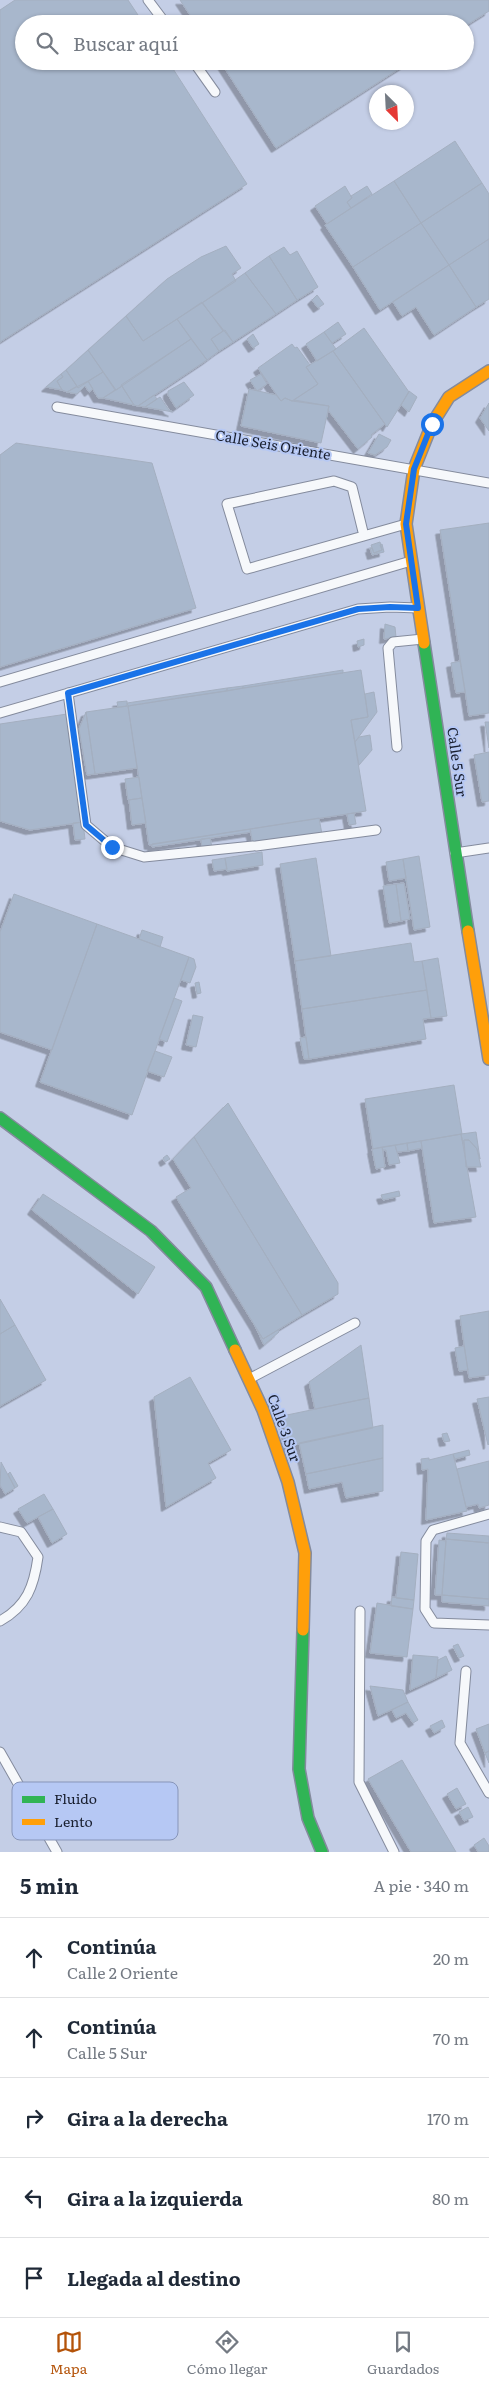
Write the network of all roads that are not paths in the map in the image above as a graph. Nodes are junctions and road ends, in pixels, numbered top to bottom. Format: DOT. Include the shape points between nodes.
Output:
graph roads {
  1 [pos="148,0"];
  2 [pos="159,15"];
  3 [pos="199,70"];
  4 [pos="215,92"];
  5 [pos="489,371"];
  6 [pos="57,407"];
  7 [pos="414,469"];
  8 [pos="489,483"];
  9 [pos="406,524"];
  10 [pos="364,536"];
  11 [pos="411,560"];
  12 [pos="418,608"];
  13 [pos="423,639"];
  14 [pos="0,682"];
  15 [pos="68,693"];
  16 [pos="0,712"];
  17 [pos="397,747"];
  18 [pos="376,830"];
  19 [pos="489,848"];
  20 [pos="455,853"];
  21 [pos="489,1059"];
  22 [pos="0,1118"];
  23 [pos="356,1323"];
  24 [pos="248,1379"];
  25 [pos="489,1514"];
  26 [pos="0,1527"];
  27 [pos="360,1611"];
  28 [pos="0,1620"];
  29 [pos="489,1625"];
  30 [pos="466,1670"];
  31 [pos="0,1752"];
  32 [pos="17,1782"];
  33 [pos="489,1793"];
  34 [pos="50,1840"];
  35 [pos="57,1852"];
  36 [pos="322,1852"];
  37 [pos="394,1852"];
  1 -- 2 [label="lane"];
  3 -- 4 [label="lane"];
  5 -- 7 [label="street, Calle 5 Sur" via="449,398 432,424"];
  6 -- 7 [label="lane, Calle Seis Oriente"];
  7 -- 8 [label="lane, Calle Seis Oriente"];
  7 -- 9 [label="street, Calle 5 Sur"];
  9 -- 10 [label="lane"];
  9 -- 11 [label="street, Calle 5 Sur"];
  10 -- 10 [label="lane" via="247,569 227,504 334,481 352,487"];
  11 -- 12 [label="street, Calle 5 Sur"];
  11 -- 14 [label="lane"];
  12 -- 13 [label="street, Calle 5 Sur"];
  12 -- 15 [label="lane" via="358,609"];
  13 -- 17 [label="lane" via="393,642 388,648"];
  13 -- 20 [label="street, Calle 5 Sur"];
  15 -- 16 [label="lane"];
  15 -- 18 [label="lane" via="86,825 112,847 144,857"];
  19 -- 20 [label="lane"];
  20 -- 21 [label="street, Calle 5 Sur"];
  22 -- 24 [label="street, Calle 3 Sur" via="151,1232 206,1287"];
  23 -- 24 [label="lane"];
  24 -- 36 [label="street, Calle 3 Sur" via="263,1410 288,1482 305,1553 299,1769 308,1818"];
  25 -- 29 [label="lane" via="434,1530 426,1541 424,1609 434,1622"];
  26 -- 28 [label="lane" via="21,1532 38,1556 35,1581 15,1612"];
  27 -- 37 [label="lane" via="359,1782"];
  30 -- 33 [label="lane" via="460,1743"];
  31 -- 32 [label="lane"];
  34 -- 35 [label="lane"];
}
